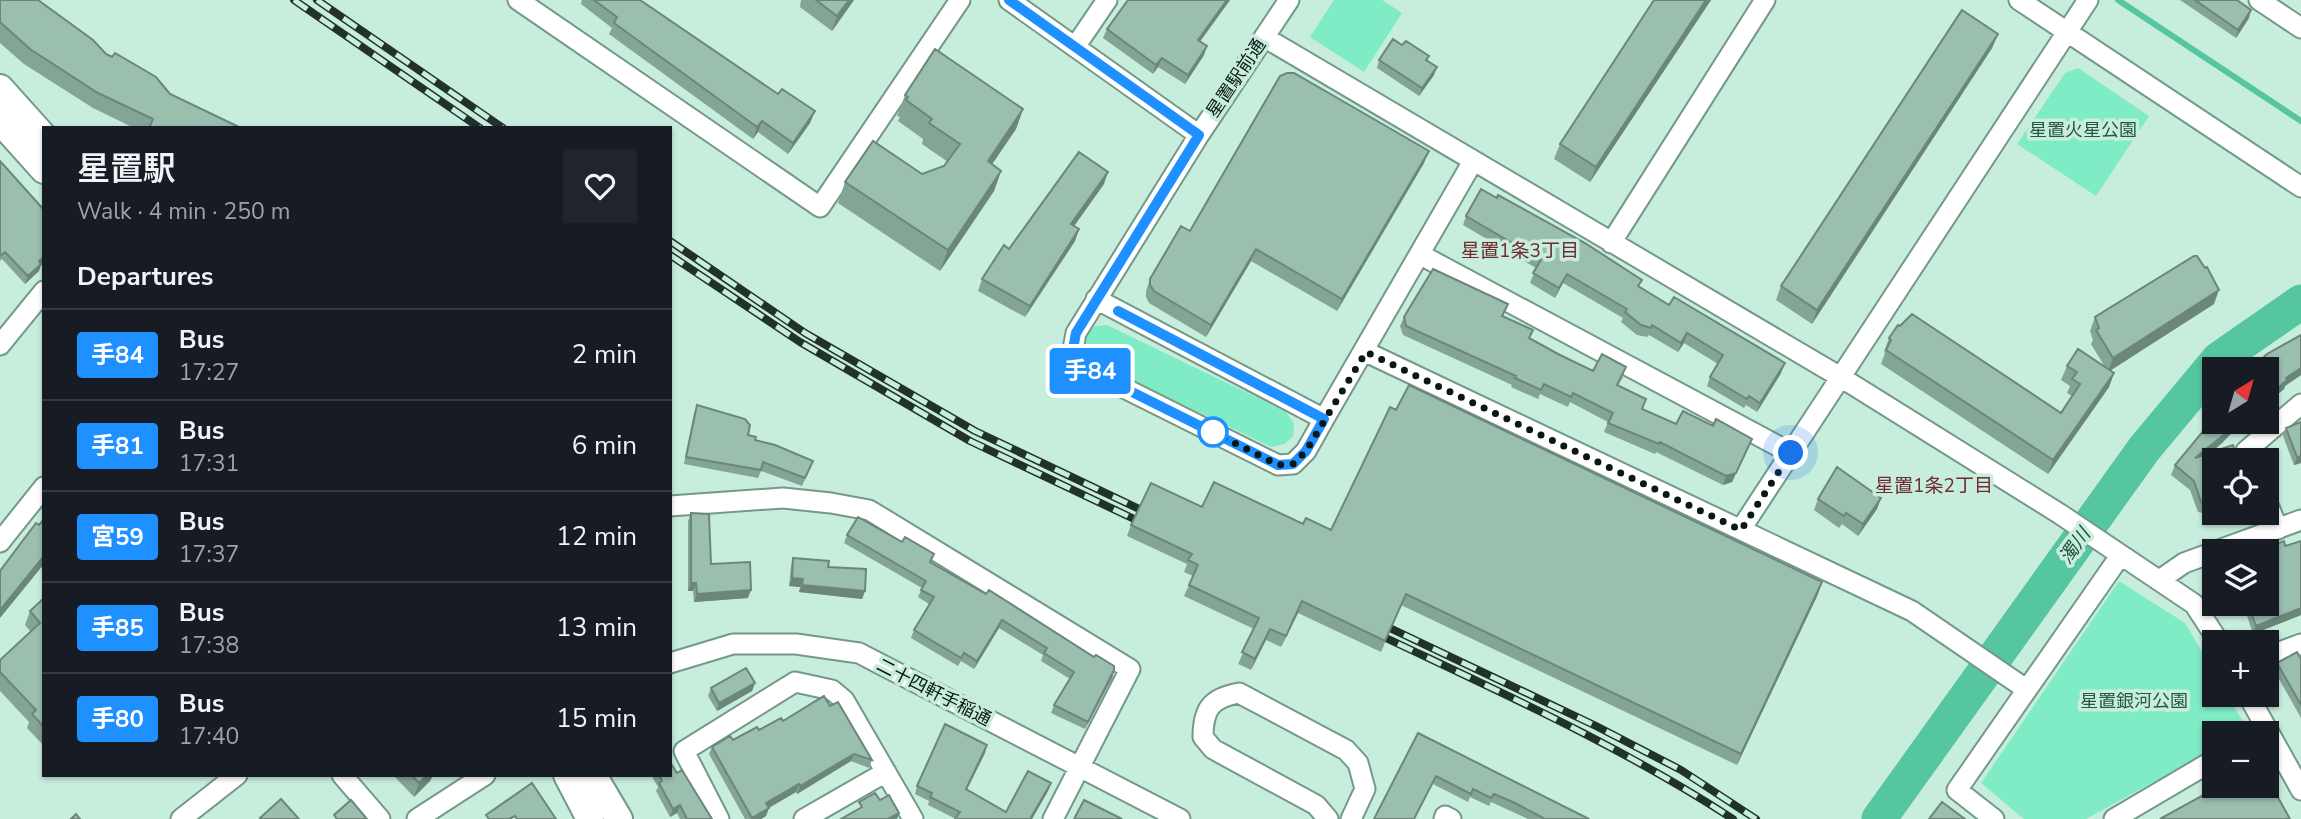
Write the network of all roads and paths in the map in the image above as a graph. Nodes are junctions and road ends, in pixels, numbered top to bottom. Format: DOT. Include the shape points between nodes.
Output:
graph roads {
  1 [pos="518,0"];
  2 [pos="960,0"];
  3 [pos="1009,0"];
  4 [pos="1107,0"];
  5 [pos="1289,0"];
  6 [pos="1765,0"];
  7 [pos="2019,0"];
  8 [pos="2088,0"];
  9 [pos="2259,0"];
  10 [pos="2301,28"];
  11 [pos="2067,33"];
  12 [pos="1264,37"];
  13 [pos="1075,47"];
  14 [pos="0,88"];
  15 [pos="0,121"];
  16 [pos="42,135"];
  17 [pos="1199,135"];
  18 [pos="1472,163"];
  19 [pos="42,168"];
  20 [pos="2301,187"];
  21 [pos="1611,243"];
  22 [pos="1421,255"];
  23 [pos="42,293"];
  24 [pos="1096,299"];
  25 [pos="3,337"];
  26 [pos="1366,352"];
  27 [pos="1842,378"];
  28 [pos="2301,404"];
  29 [pos="1324,419"];
  30 [pos="2250,448"];
  31 [pos="1791,453"];
  32 [pos="42,490"];
  33 [pos="672,506"];
  34 [pos="2301,520"];
  35 [pos="2276,525"];
  36 [pos="2278,529"];
  37 [pos="1741,530"];
  38 [pos="2251,539"];
  39 [pos="0,542"];
  40 [pos="2120,556"];
  41 [pos="2202,557"];
  42 [pos="2161,579"];
  43 [pos="2211,630"];
  44 [pos="2301,645"];
  45 [pos="2279,653"];
  46 [pos="672,662"];
  47 [pos="2019,684"];
  48 [pos="2279,755"];
  49 [pos="1080,766"];
  50 [pos="2202,768"];
  51 [pos="886,772"];
  52 [pos="235,777"];
  53 [pos="344,777"];
  54 [pos="482,777"];
  55 [pos="568,777"];
  56 [pos="594,777"];
  57 [pos="2301,790"];
  58 [pos="190,816"];
  59 [pos="380,819"];
  60 [pos="417,819"];
  61 [pos="590,819"];
  62 [pos="619,819"];
  63 [pos="719,819"];
  64 [pos="804,819"];
  65 [pos="913,819"];
  66 [pos="1052,819"];
  67 [pos="1180,819"];
  68 [pos="1328,819"];
  69 [pos="1350,819"];
  70 [pos="1444,819"];
  71 [pos="1451,819"];
  72 [pos="1994,819"];
  73 [pos="2114,819"];
  1 -- 2 [label="street" via="820,207"];
  3 -- 13 [label="street"];
  4 -- 13 [label="street"];
  5 -- 12 [label="street, 星置駅前通"];
  6 -- 21 [label="street"];
  7 -- 11 [label="street"];
  8 -- 11 [label="street"];
  9 -- 10 [label="street"];
  11 -- 20 [label="street"];
  11 -- 27 [label="street"];
  12 -- 17 [label="street, 星置駅前通"];
  12 -- 18 [label="street"];
  13 -- 17 [label="street"];
  14 -- 16 [label="highway"];
  15 -- 19 [label="highway"];
  17 -- 24 [label="street, 星置駅前通"];
  18 -- 21 [label="street"];
  18 -- 22 [label="street, 星置駅前通"];
  21 -- 27 [label="street"];
  22 -- 26 [label="street, 星置駅前通"];
  22 -- 31 [label="street"];
  23 -- 25 [label="street"];
  24 -- 29 [label="street"];
  24 -- 29 [label="street, 星置駅前通" via="1076,333 1073,349 1082,367 1278,465 1293,464 1300,457"];
  26 -- 29 [label="street, 星置駅前通"];
  26 -- 37 [label="street"];
  27 -- 31 [label="street"];
  27 -- 40 [label="street"];
  28 -- 30 [label="street"];
  31 -- 37 [label="street"];
  32 -- 39 [label="street"];
  33 -- 49 [label="street" via="783,498 869,510 1130,669"];
  34 -- 36 [label="street"];
  35 -- 36 [label="street"];
  36 -- 38 [label="street"];
  37 -- 47 [label="street" via="1912,611"];
  40 -- 42 [label="street"];
  40 -- 47 [label="street"];
  41 -- 42 [label="street"];
  42 -- 43 [label="street" via="2193,604"];
  44 -- 45 [label="street"];
  46 -- 49 [label="street, 二十四軒手稲通" via="733,644 796,644 859,653"];
  47 -- 72 [label="street" via="1957,790"];
  48 -- 57 [label="street"];
  49 -- 66 [label="street"];
  49 -- 67 [label="street, 二十四軒手稲通"];
  50 -- 73 [label="street"];
  51 -- 63 [label="street" via="844,700 832,690 795,682 684,751"];
  51 -- 64 [label="street"];
  51 -- 65 [label="street"];
  52 -- 58 [label="street"];
  53 -- 59 [label="street"];
  54 -- 60 [label="street"];
  55 -- 61 [label="highway"];
  56 -- 62 [label="highway"];
  68 -- 69 [label="street" via="1316,805 1213,749 1203,737 1203,718 1210,703 1238,693 1346,750 1358,763 1366,789"];
  70 -- 71 [label="street"];
}
